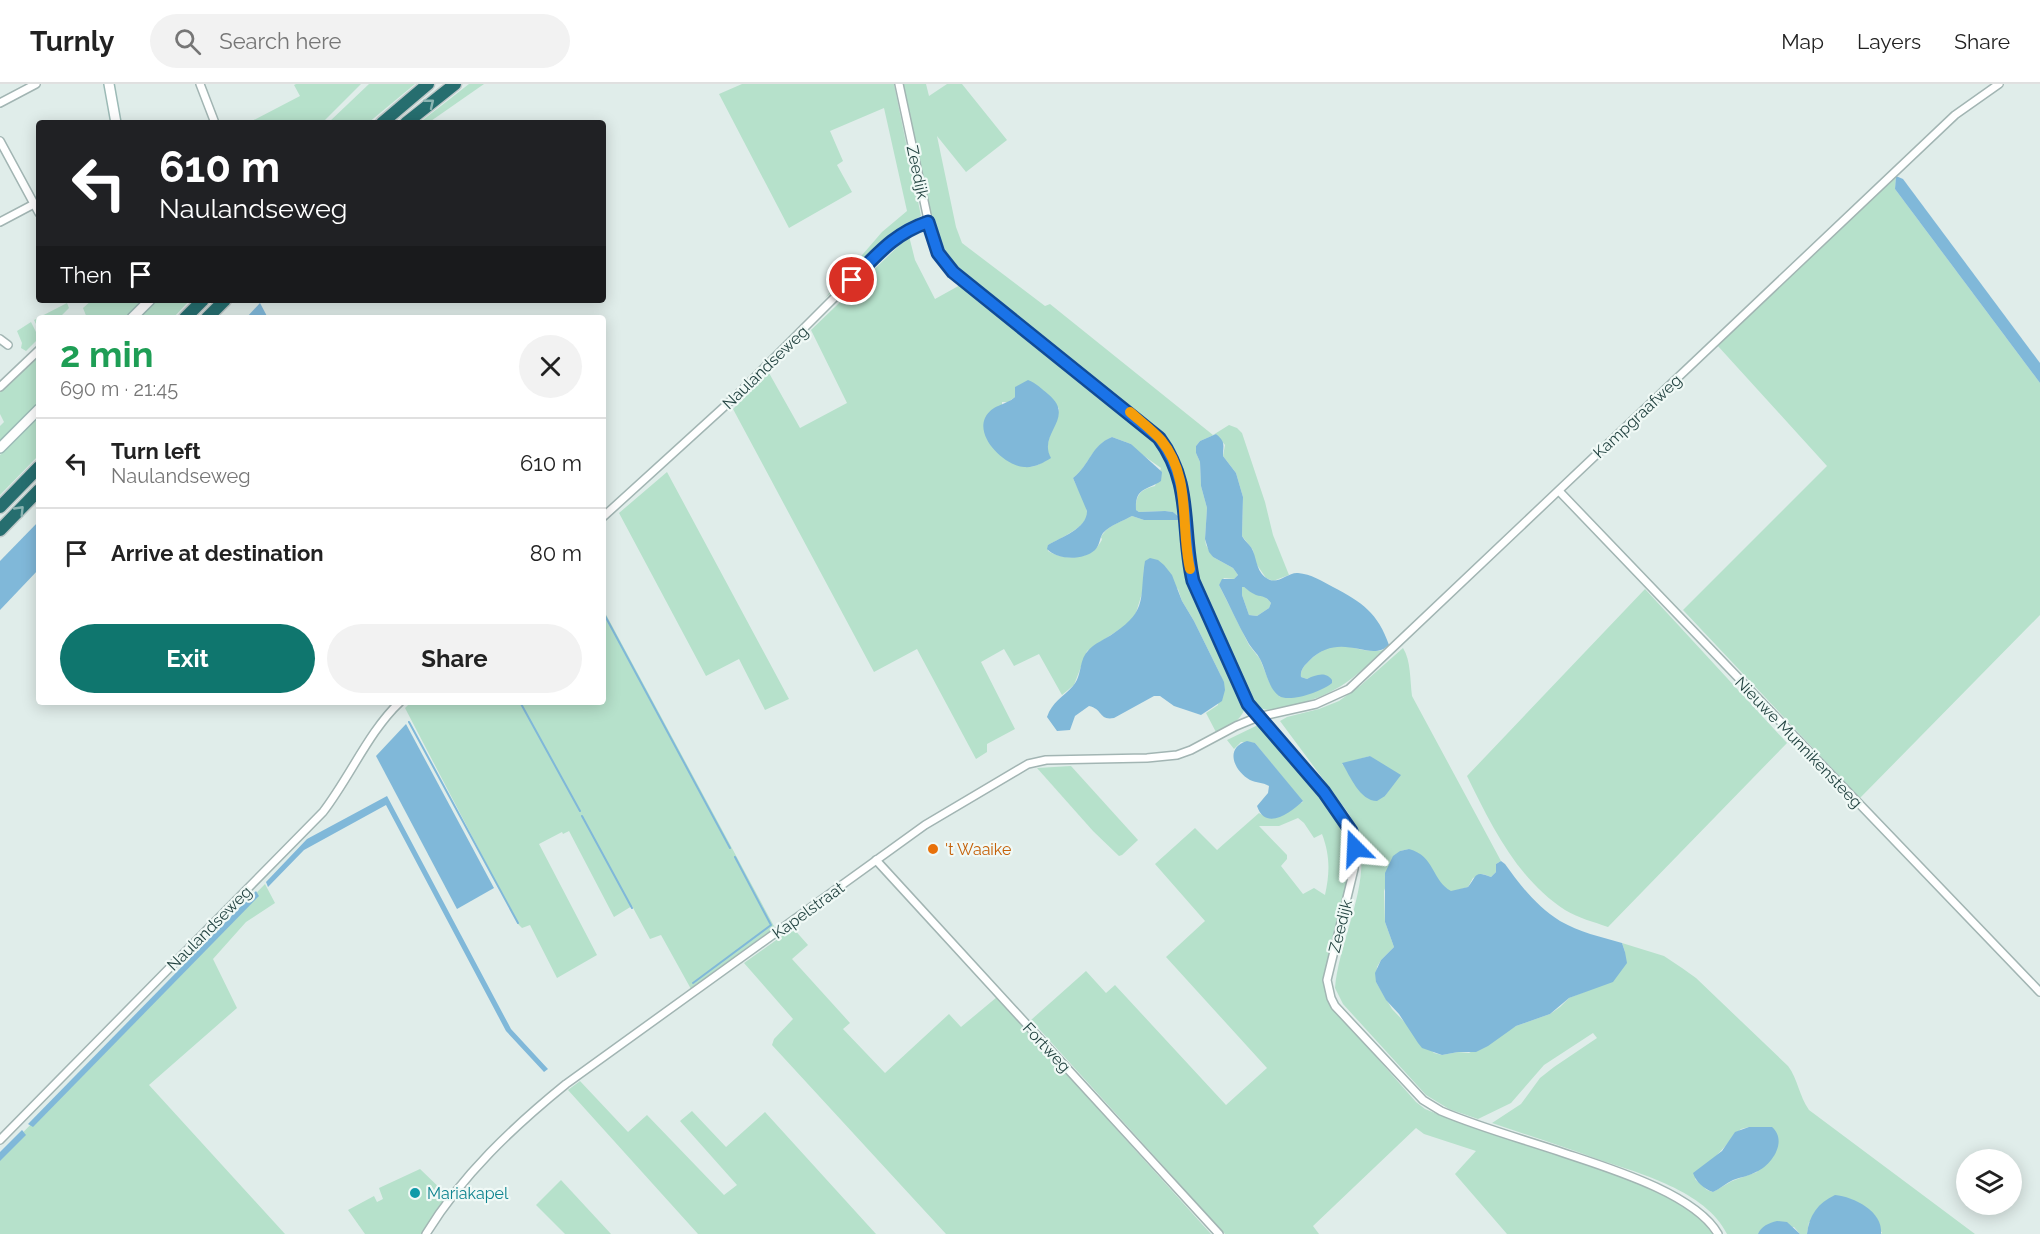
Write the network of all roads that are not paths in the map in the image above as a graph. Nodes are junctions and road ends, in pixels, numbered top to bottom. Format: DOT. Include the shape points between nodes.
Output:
graph roads {
  1 [pos="36,84"];
  2 [pos="109,84"];
  3 [pos="200,84"];
  4 [pos="428,84"];
  5 [pos="454,84"];
  6 [pos="899,84"];
  7 [pos="1999,84"];
  8 [pos="0,103"];
  9 [pos="115,120"];
  10 [pos="214,120"];
  11 [pos="386,120"];
  12 [pos="410,120"];
  13 [pos="0,141"];
  14 [pos="34,204"];
  15 [pos="36,208"];
  16 [pos="0,222"];
  17 [pos="928,222"];
  18 [pos="147,303"];
  19 [pos="199,303"];
  20 [pos="222,303"];
  21 [pos="135,315"];
  22 [pos="188,315"];
  23 [pos="210,315"];
  24 [pos="0,339"];
  25 [pos="8,345"];
  26 [pos="36,353"];
  27 [pos="0,387"];
  28 [pos="36,412"];
  29 [pos="0,448"];
  30 [pos="36,470"];
  31 [pos="1559,491"];
  32 [pos="36,493"];
  33 [pos="0,507"];
  34 [pos="606,514"];
  35 [pos="0,530"];
  36 [pos="398,705"];
  37 [pos="1258,717"];
  38 [pos="876,860"];
  39 [pos="2040,992"];
  40 [pos="0,1140"];
  41 [pos="426,1234"];
  42 [pos="1219,1234"];
  43 [pos="1718,1234"];
  1 -- 8 [label="street"];
  2 -- 9 [label="main road"];
  3 -- 10 [label="street"];
  4 -- 11 [label="highway"];
  12 -- 5 [label="highway, one-way"];
  6 -- 17 [label="street, Zeedijk"];
  7 -- 31 [label="street, Kampgraafweg" via="1955,115"];
  13 -- 14 [label="street"];
  14 -- 15 [label="street"];
  14 -- 16 [label="street"];
  17 -- 34 [label="street, Naulandseweg" via="896,236 736,396"];
  17 -- 37 [label="street, Zeedijk" via="938,253 953,272 1130,413 1166,447 1182,484 1193,581 1248,704"];
  18 -- 21 [label="main road"];
  19 -- 22 [label="highway"];
  20 -- 23 [label="highway"];
  24 -- 25 [label="street"];
  26 -- 27 [label="street"];
  28 -- 29 [label="main road"];
  30 -- 33 [label="highway"];
  31 -- 37 [label="street, Kampgraafweg" via="1349,689 1316,704"];
  31 -- 39 [label="street, Nieuwe Munnikensteeg"];
  35 -- 32 [label="highway, one-way"];
  36 -- 40 [label="street, Naulandseweg" via="323,812"];
  37 -- 38 [label="street, Kapelstraat" via="1177,755 1046,759 1028,764 944,813"];
  37 -- 43 [label="street, Zeedijk" via="1324,792 1351,831 1354,869 1327,980 1330,998 1342,1013 1423,1100 1441,1111 1625,1173 1687,1205"];
  38 -- 41 [label="street, Kapelstraat" via="566,1084 458,1187"];
  38 -- 42 [label="street, Fortweg"];
}
